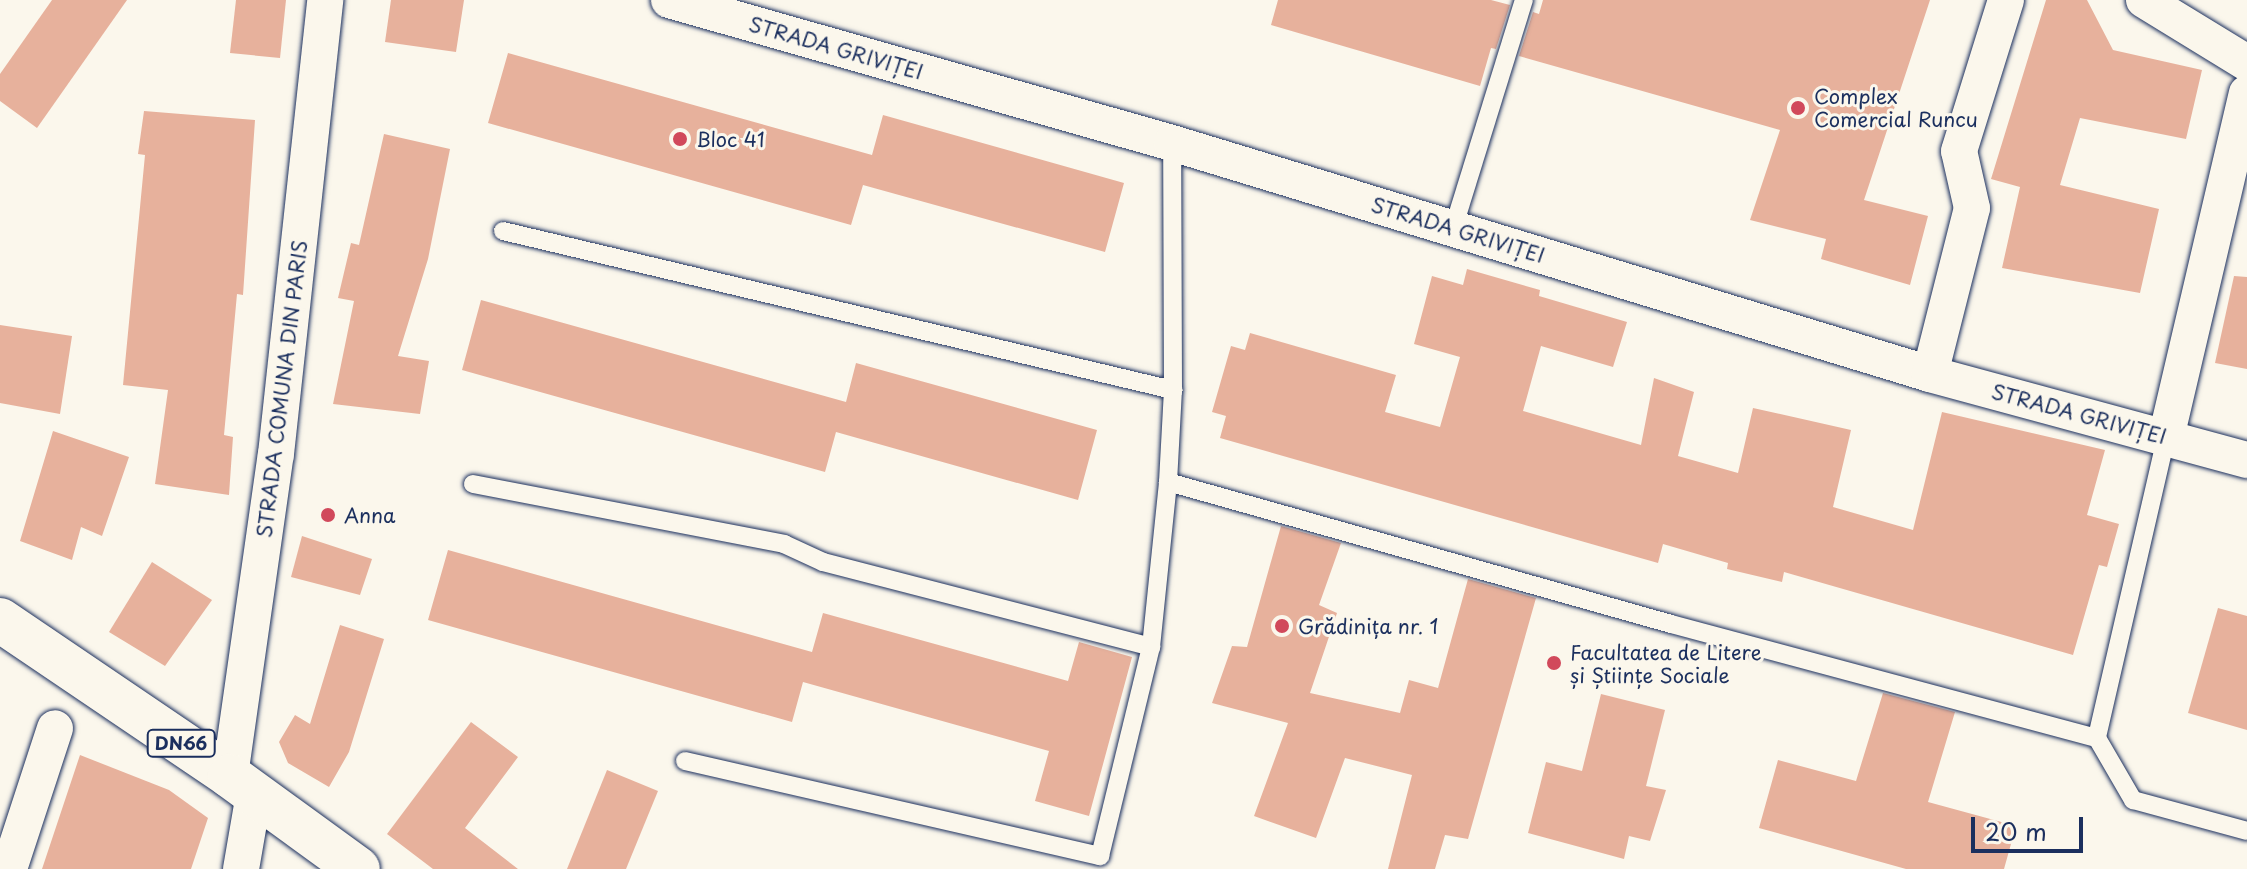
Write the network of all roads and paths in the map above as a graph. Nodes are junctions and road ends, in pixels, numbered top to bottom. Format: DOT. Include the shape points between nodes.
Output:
graph roads {
  1 [pos="325,0"];
  2 [pos="669,0"];
  3 [pos="1524,0"];
  4 [pos="2006,0"];
  5 [pos="2144,0"];
  6 [pos="2247,63"];
  7 [pos="2247,93"];
  8 [pos="1172,143"];
  9 [pos="1453,229"];
  10 [pos="503,231"];
  11 [pos="1930,374"];
  12 [pos="1173,390"];
  13 [pos="2166,438"];
  14 [pos="2247,460"];
  15 [pos="1168,482"];
  16 [pos="473,484"];
  17 [pos="0,620"];
  18 [pos="1151,647"];
  19 [pos="55,728"];
  20 [pos="2097,738"];
  21 [pos="685,761"];
  22 [pos="242,785"];
  23 [pos="2247,831"];
  24 [pos="9,869"];
  25 [pos="241,869"];
  26 [pos="358,869"];
  1 -- 22 [label="street, STRADA COMUNA DIN PARIS"];
  2 -- 8 [label="street, STRADA GRIVIȚEI"];
  3 -- 9 [label="lane"];
  4 -- 11 [label="street" via="1959,151 1972,208"];
  5 -- 6 [label="street"];
  7 -- 13 [label="street"];
  8 -- 9 [label="street, STRADA GRIVIȚEI"];
  8 -- 12 [label="lane"];
  9 -- 11 [label="street, STRADA GRIVIȚEI"];
  10 -- 12 [label="lane"];
  11 -- 13 [label="street, STRADA GRIVIȚEI"];
  12 -- 15 [label="lane"];
  13 -- 14 [label="street, STRADA GRIVIȚEI"];
  13 -- 20 [label="lane"];
  15 -- 18 [label="lane"];
  15 -- 20 [label="lane"];
  16 -- 18 [label="lane" via="784,544 823,562"];
  17 -- 22 [label="main road, DN66"];
  18 -- 21 [label="lane" via="1100,856"];
  19 -- 24 [label="street"];
  20 -- 23 [label="lane" via="2133,800"];
  22 -- 25 [label="street, STRADA COMUNA DIN PARIS"];
  22 -- 26 [label="main road, DN66"];
}
